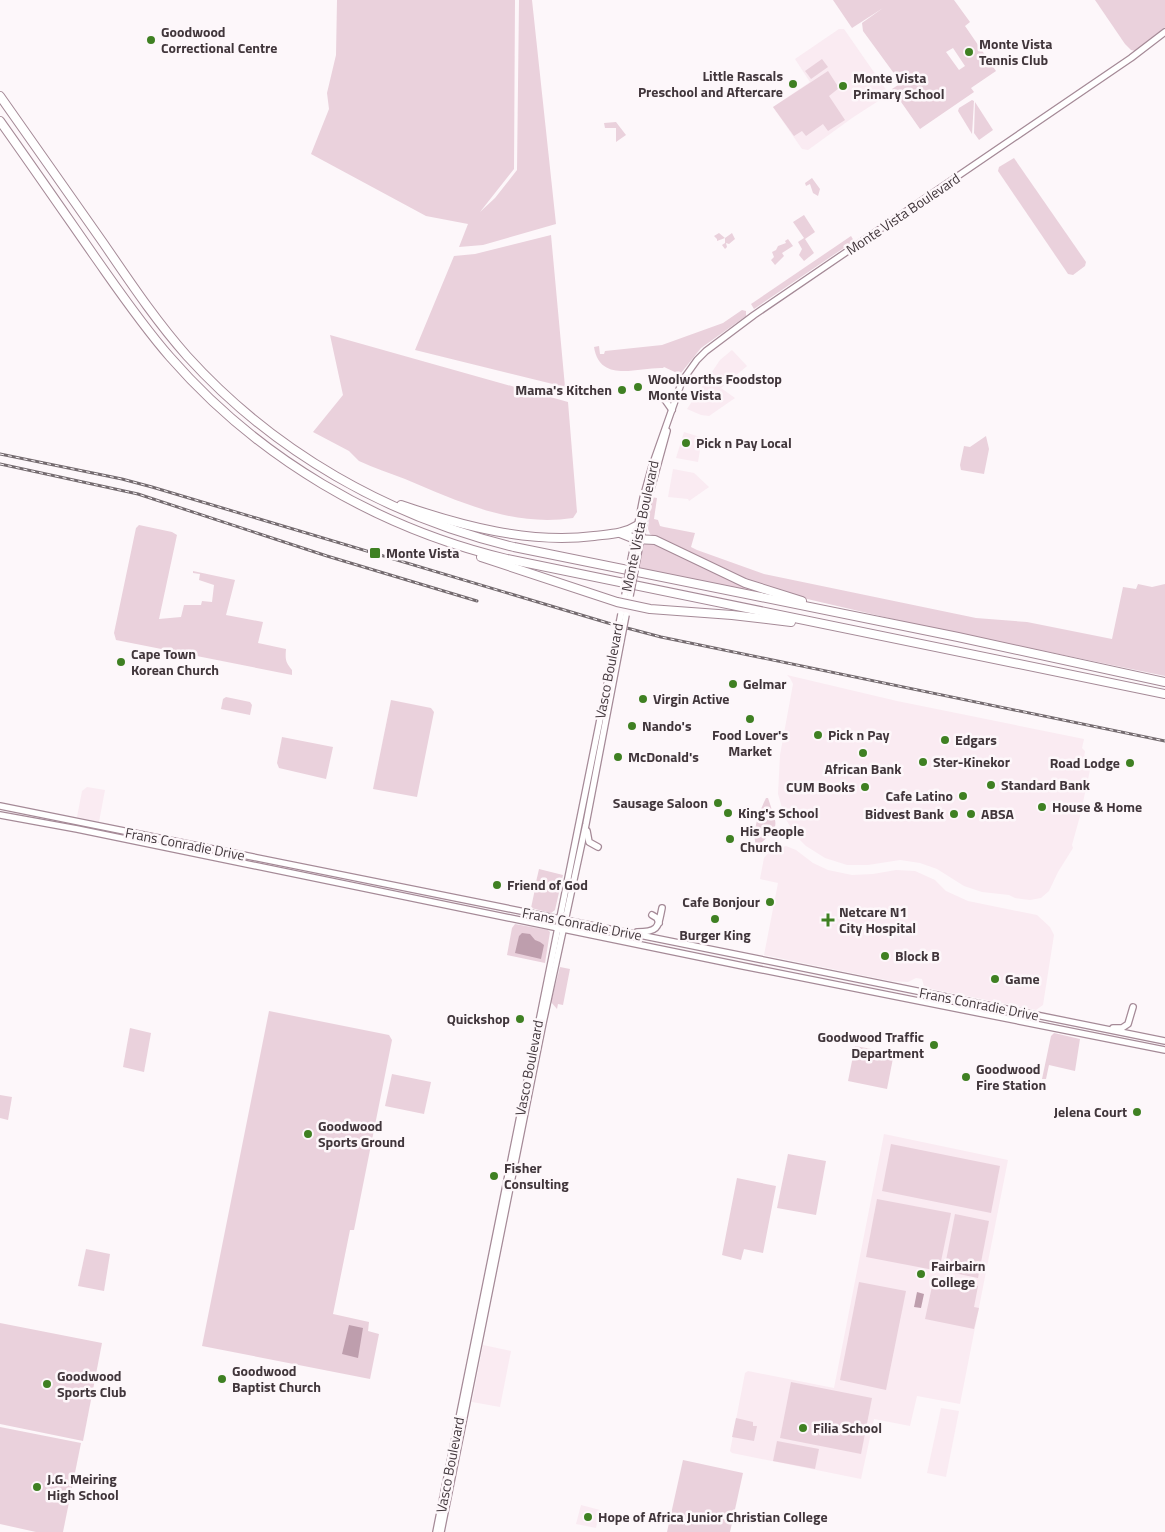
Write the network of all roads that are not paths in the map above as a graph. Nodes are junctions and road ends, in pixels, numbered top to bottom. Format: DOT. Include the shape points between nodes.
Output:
graph roads {
  1 [pos="1165,32"];
  2 [pos="0,96"];
  3 [pos="0,121"];
  4 [pos="659,395"];
  5 [pos="672,410"];
  6 [pos="668,420"];
  7 [pos="346,482"];
  8 [pos="638,525"];
  9 [pos="416,531"];
  10 [pos="620,533"];
  11 [pos="638,539"];
  12 [pos="626,600"];
  13 [pos="641,607"];
  14 [pos="624,614"];
  15 [pos="836,626"];
  16 [pos="958,637"];
  17 [pos="618,641"];
  18 [pos="1165,682"];
  19 [pos="1165,694"];
  20 [pos="0,806"];
  21 [pos="0,815"];
  22 [pos="586,824"];
  23 [pos="598,847"];
  24 [pos="662,908"];
  25 [pos="652,915"];
  26 [pos="562,920"];
  27 [pos="659,922"];
  28 [pos="561,927"];
  29 [pos="623,932"];
  30 [pos="1133,1007"];
  31 [pos="1101,1028"];
  32 [pos="1165,1042"];
  33 [pos="1165,1050"];
  34 [pos="436,1532"];
  35 [pos="441,1532"];
  1 -- 5 [label="main road, Monte Vista Boulevard" via="718,342 684,376"];
  2 -- 7 [label="highway" via="145,304 188,356 260,424"];
  3 -- 9 [label="highway" via="138,318 199,388 252,436 301,471 352,501"];
  4 -- 5 [label="main road"];
  5 -- 6 [label="main road, Monte Vista Boulevard"];
  6 -- 8 [label="main road, Monte Vista Boulevard" via="652,466"];
  6 -- 11 [label="main road, Monte Vista Boulevard"];
  7 -- 10 [label="highway" via="435,516 518,535 574,539"];
  7 -- 16 [label="highway" via="419,517 504,544"];
  8 -- 10 [label="highway"];
  8 -- 11 [label="main road, Monte Vista Boulevard"];
  9 -- 12 [label="highway" via="446,546 606,600"];
  9 -- 15 [label="highway" via="507,559"];
  10 -- 11 [label="highway"];
  11 -- 12 [label="main road, Monte Vista Boulevard, bridge"];
  11 -- 16 [label="highway" via="655,540 744,583 781,595"];
  12 -- 13 [label="highway"];
  12 -- 14 [label="main road, Vasco Boulevard"];
  13 -- 14 [label="highway"];
  13 -- 15 [label="highway"];
  14 -- 17 [label="main road, Vasco Boulevard, bridge"];
  15 -- 19 [label="highway"];
  16 -- 18 [label="highway"];
  17 -- 22 [label="main road, Vasco Boulevard"];
  17 -- 26 [label="main road, Vasco Boulevard"];
  20 -- 26 [label="main road, Frans Conradie Drive"];
  21 -- 28 [label="main road, Frans Conradie Drive"];
  22 -- 23 [label="main road" via="589,842"];
  22 -- 26 [label="main road, Vasco Boulevard"];
  24 -- 27 [label="main road"];
  25 -- 27 [label="main road"];
  26 -- 28 [label="main road, Vasco Boulevard"];
  26 -- 29 [label="main road, Frans Conradie Drive"];
  27 -- 29 [label="main road" via="651,932"];
  28 -- 33 [label="main road, Frans Conradie Drive"];
  28 -- 34 [label="main road, Vasco Boulevard"];
  28 -- 35 [label="main road, Vasco Boulevard"];
  29 -- 31 [label="main road, Frans Conradie Drive"];
  30 -- 31 [label="main road" via="1126,1026"];
  31 -- 32 [label="main road, Frans Conradie Drive"];
}
